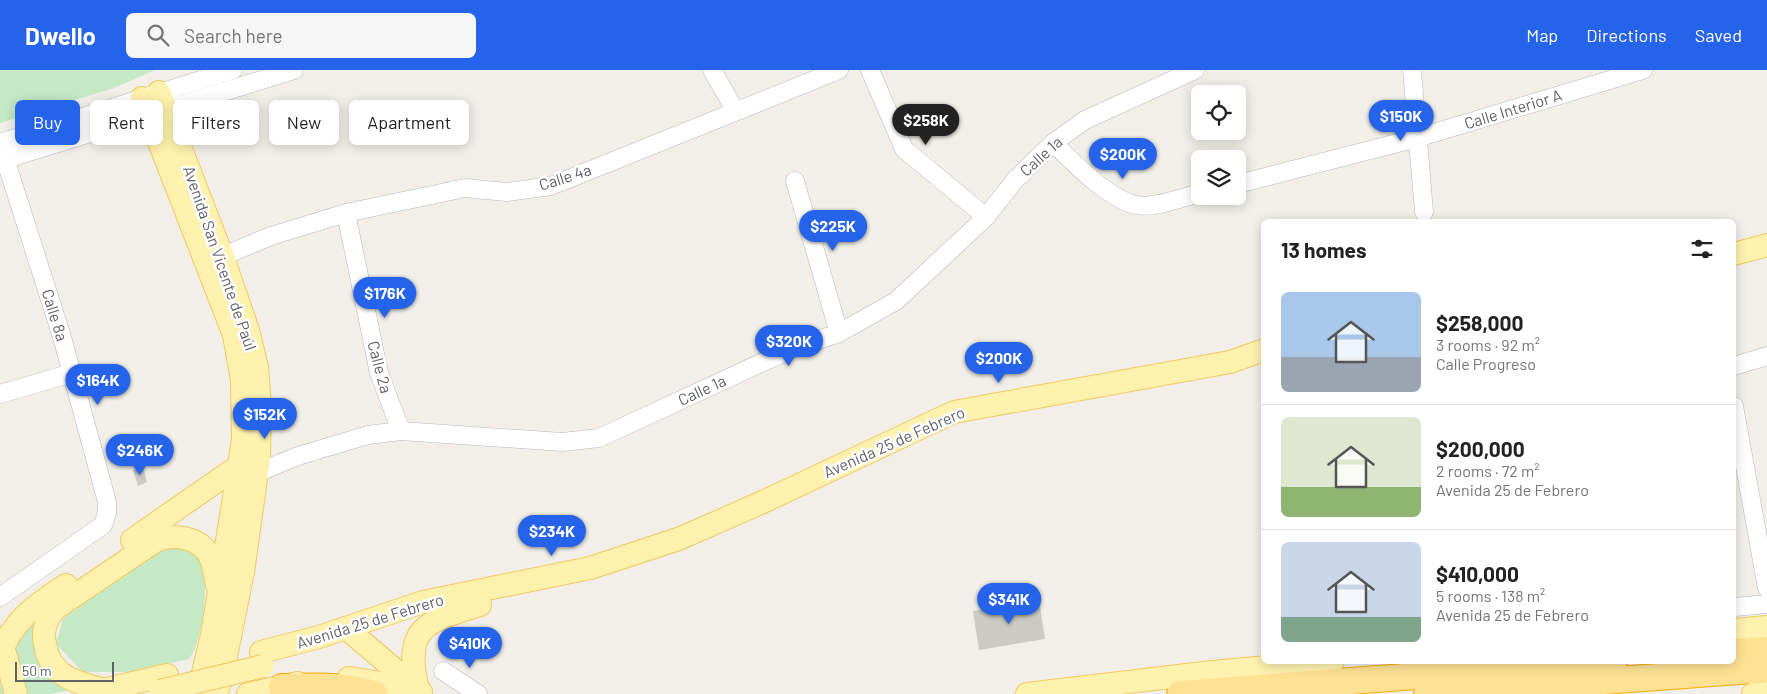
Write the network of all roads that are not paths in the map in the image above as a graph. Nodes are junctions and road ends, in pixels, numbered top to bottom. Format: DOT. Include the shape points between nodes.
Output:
graph roads {
  1 [pos="233,70"];
  2 [pos="294,70"];
  3 [pos="712,70"];
  4 [pos="839,70"];
  5 [pos="870,70"];
  6 [pos="1196,70"];
  7 [pos="1412,70"];
  8 [pos="1643,70"];
  9 [pos="163,100"];
  10 [pos="163,102"];
  11 [pos="734,110"];
  12 [pos="90,124"];
  13 [pos="163,127"];
  14 [pos="1417,138"];
  15 [pos="1053,143"];
  16 [pos="1,151"];
  17 [pos="795,180"];
  18 [pos="1246,182"];
  19 [pos="1191,195"];
  20 [pos="1424,212"];
  21 [pos="346,213"];
  22 [pos="986,217"];
  23 [pos="1767,245"];
  24 [pos="1736,253"];
  25 [pos="215,259"];
  26 [pos="839,333"];
  27 [pos="1261,351"];
  28 [pos="1767,356"];
  29 [pos="1736,365"];
  30 [pos="72,373"];
  31 [pos="0,394"];
  32 [pos="1736,428"];
  33 [pos="401,431"];
  34 [pos="248,469"];
  35 [pos="1741,482"];
  36 [pos="764,501"];
  37 [pos="157,540"];
  38 [pos="1767,588"];
  39 [pos="218,595"];
  40 [pos="0,597"];
  41 [pos="1767,604"];
  42 [pos="480,605"];
  43 [pos="1736,607"];
  44 [pos="1767,628"];
  45 [pos="1736,630"];
  46 [pos="352,633"];
  47 [pos="1767,650"];
  48 [pos="2,651"];
  49 [pos="1736,652"];
  50 [pos="1300,664"];
  51 [pos="1575,664"];
  52 [pos="1767,668"];
  53 [pos="443,671"];
  54 [pos="158,687"];
  55 [pos="282,687"];
  56 [pos="1472,691"];
  57 [pos="96,692"];
  58 [pos="416,692"];
  59 [pos="252,693"];
  60 [pos="1767,693"];
  61 [pos="16,694"];
  62 [pos="198,694"];
  63 [pos="216,694"];
  64 [pos="374,694"];
  65 [pos="478,694"];
  66 [pos="1027,694"];
  67 [pos="1180,694"];
  68 [pos="1427,694"];
  69 [pos="1506,694"];
  70 [pos="1753,694"];
  1 -- 9 [label="street"];
  2 -- 10 [label="street"];
  3 -- 11 [label="street"];
  4 -- 11 [label="street, Calle 4a"];
  5 -- 22 [label="street" via="904,149"];
  6 -- 15 [label="street, Calle 1a" via="1085,120"];
  7 -- 14 [label="street"];
  8 -- 14 [label="street, Calle Interior A"];
  11 -- 21 [label="street, Calle 4a" via="551,186 507,192 465,188"];
  12 -- 16 [label="street"];
  13 -- 25 [label="main road, Avenida San Vicente de Paúl"];
  14 -- 18 [label="street, Calle Interior A"];
  14 -- 20 [label="street"];
  15 -- 19 [label="street" via="1088,176 1136,205 1147,206"];
  15 -- 22 [label="street, Calle 1a" via="1015,180"];
  16 -- 30 [label="street, Calle 8a"];
  17 -- 26 [label="street"];
  21 -- 25 [label="street, Calle 4a" via="270,236"];
  21 -- 33 [label="street, Calle 2a" via="379,373"];
  22 -- 26 [label="street, Calle 1a" via="896,301"];
  23 -- 24 [label="main road"];
  25 -- 34 [label="main road, Avenida San Vicente de Paúl" via="242,380"];
  26 -- 33 [label="street, Calle 1a" via="789,350 599,438 562,442"];
  27 -- 36 [label="main road, Avenida 25 de Febrero" via="1230,362 954,412"];
  28 -- 29 [label="street"];
  30 -- 31 [label="street"];
  30 -- 40 [label="street, Calle 8a" via="107,502 107,513 102,525"];
  32 -- 35 [label="street"];
  33 -- 34 [label="street, Calle 1a" via="368,435"];
  34 -- 37 [label="main road"];
  34 -- 39 [label="main road, Avenida San Vicente de Paúl"];
  34 -- 48 [label="main road" via="199,495 34,606 15,625"];
  34 -- 63 [label="main road, Avenida San Vicente de Paúl" via="243,572"];
  35 -- 38 [label="street"];
  36 -- 42 [label="main road, Avenida 25 de Febrero" via="661,557 604,577"];
  36 -- 46 [label="main road, Avenida 25 de Febrero" via="680,538 590,568 423,602"];
  37 -- 39 [label="main road" via="168,536 187,538 203,547 213,564"];
  37 -- 57 [label="main road" via="56,608 48,617 43,634 52,666"];
  39 -- 62 [label="main road, Avenida San Vicente de Paúl"];
  41 -- 43 [label="street"];
  42 -- 46 [label="main road, Avenida 25 de Febrero"];
  42 -- 58 [label="main road" via="436,618 425,626 414,648"];
  44 -- 45 [label="main road"];
  46 -- 54 [label="main road, Avenida 25 de Febrero, bridge"];
  46 -- 58 [label="main road"];
  47 -- 49 [label="highway"];
  48 -- 61 [label="main road"];
  50 -- 66 [label="main road"];
  51 -- 67 [label="highway"];
  52 -- 56 [label="highway"];
  53 -- 65 [label="street"];
  54 -- 57 [label="main road, Avenida 25 de Febrero"];
  55 -- 58 [label="main road" via="318,677 359,678"];
  55 -- 59 [label="main road"];
  55 -- 64 [label="highway" via="320,686"];
  56 -- 68 [label="highway"];
  56 -- 69 [label="highway"];
  60 -- 70 [label="main road"];
}
